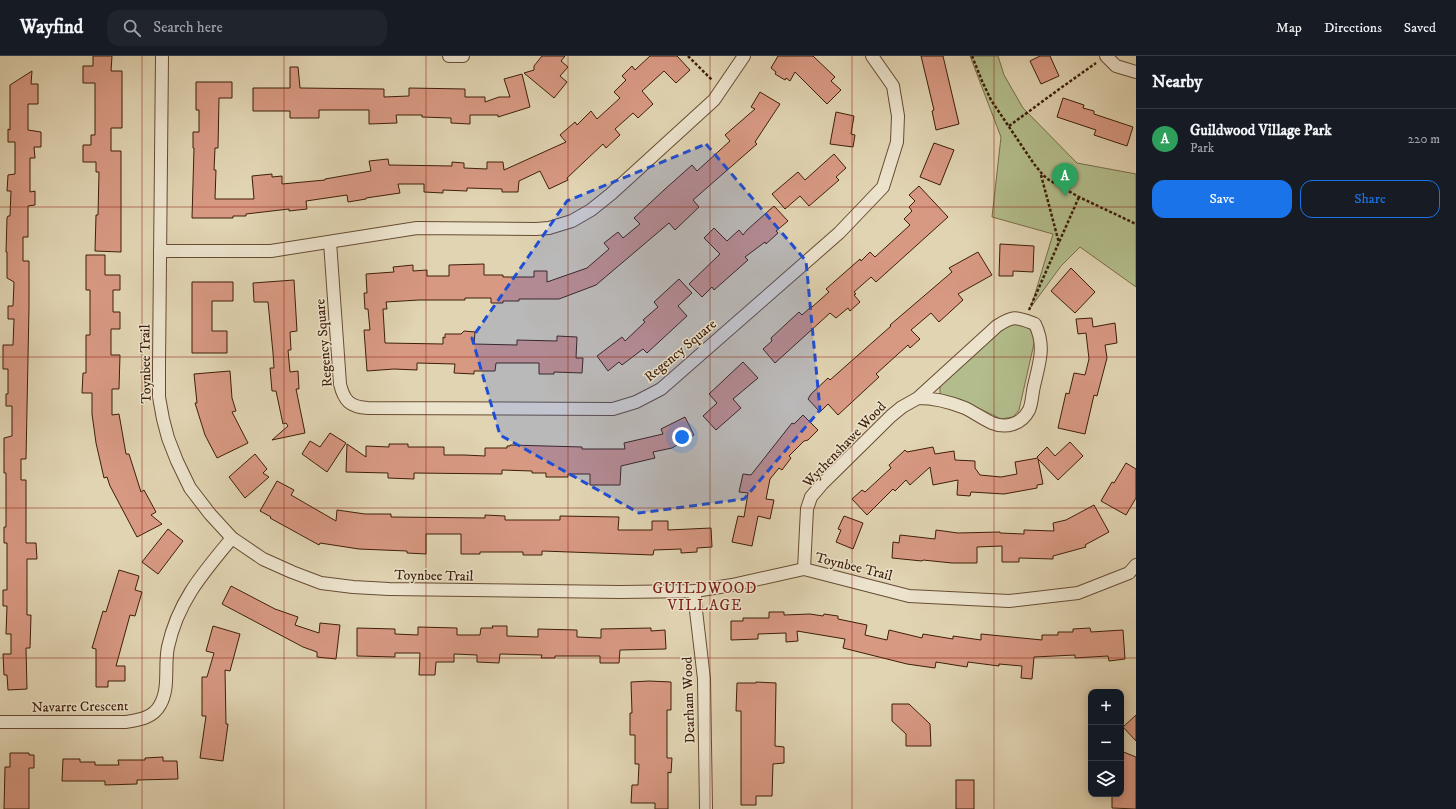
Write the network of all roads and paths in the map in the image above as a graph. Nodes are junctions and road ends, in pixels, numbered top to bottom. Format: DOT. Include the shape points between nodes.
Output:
graph roads {
  1 [pos="162,56"];
  2 [pos="449,56"];
  3 [pos="463,56"];
  4 [pos="688,56"];
  5 [pos="744,56"];
  6 [pos="872,56"];
  7 [pos="972,56"];
  8 [pos="1106,56"];
  9 [pos="1136,72"];
  10 [pos="721,89"];
  11 [pos="1009,126"];
  12 [pos="1041,173"];
  13 [pos="1079,197"];
  14 [pos="1136,224"];
  15 [pos="330,242"];
  16 [pos="1059,243"];
  17 [pos="160,251"];
  18 [pos="1025,320"];
  19 [pos="918,398"];
  20 [pos="232,538"];
  21 [pos="1136,565"];
  22 [pos="804,569"];
  23 [pos="695,591"];
  24 [pos="0,722"];
  25 [pos="706,809"];
  1 -- 17 [label="street, Toynbee Trail"];
  2 -- 3 [label="street"];
  4 -- 10 [label="path"];
  5 -- 10 [label="street"];
  6 -- 15 [label="street, Regency Square" via="893,86 898,116 897,142 883,187 839,232 667,384 636,402 613,409 572,410 368,408 351,404 342,392 340,384"];
  7 -- 11 [label="path" via="988,94"];
  8 -- 9 [label="street" via="1116,66"];
  8 -- 11 [label="path"];
  10 -- 15 [label="street" via="714,100 612,194 572,221 536,229 417,228"];
  11 -- 12 [label="path"];
  12 -- 13 [label="path"];
  12 -- 16 [label="path"];
  13 -- 14 [label="path"];
  13 -- 16 [label="path"];
  15 -- 17 [label="street" via="271,251"];
  16 -- 18 [label="path"];
  17 -- 20 [label="street, Toynbee Trail" via="159,397 163,419 177,461 190,488"];
  18 -- 19 [label="street, Wythenshawe Wood" via="1015,317 996,326"];
  18 -- 19 [label="street" via="1035,324 1041,345 1029,410 1021,420 1002,426 965,408 943,401"];
  19 -- 22 [label="street, Wythenshawe Wood" via="891,416 811,497 807,509"];
  20 -- 23 [label="street, Toynbee Trail" via="263,559 292,572 321,582 353,587 539,592"];
  20 -- 24 [label="street, Navarre Crescent" via="190,592 178,614 167,650 163,698 154,712 147,717 126,722"];
  21 -- 22 [label="street, Toynbee Trail" via="1129,573 1078,593 1009,601 909,596"];
  22 -- 23 [label="street, Toynbee Trail"];
  23 -- 25 [label="street, Dearham Wood" via="704,679"];
}
